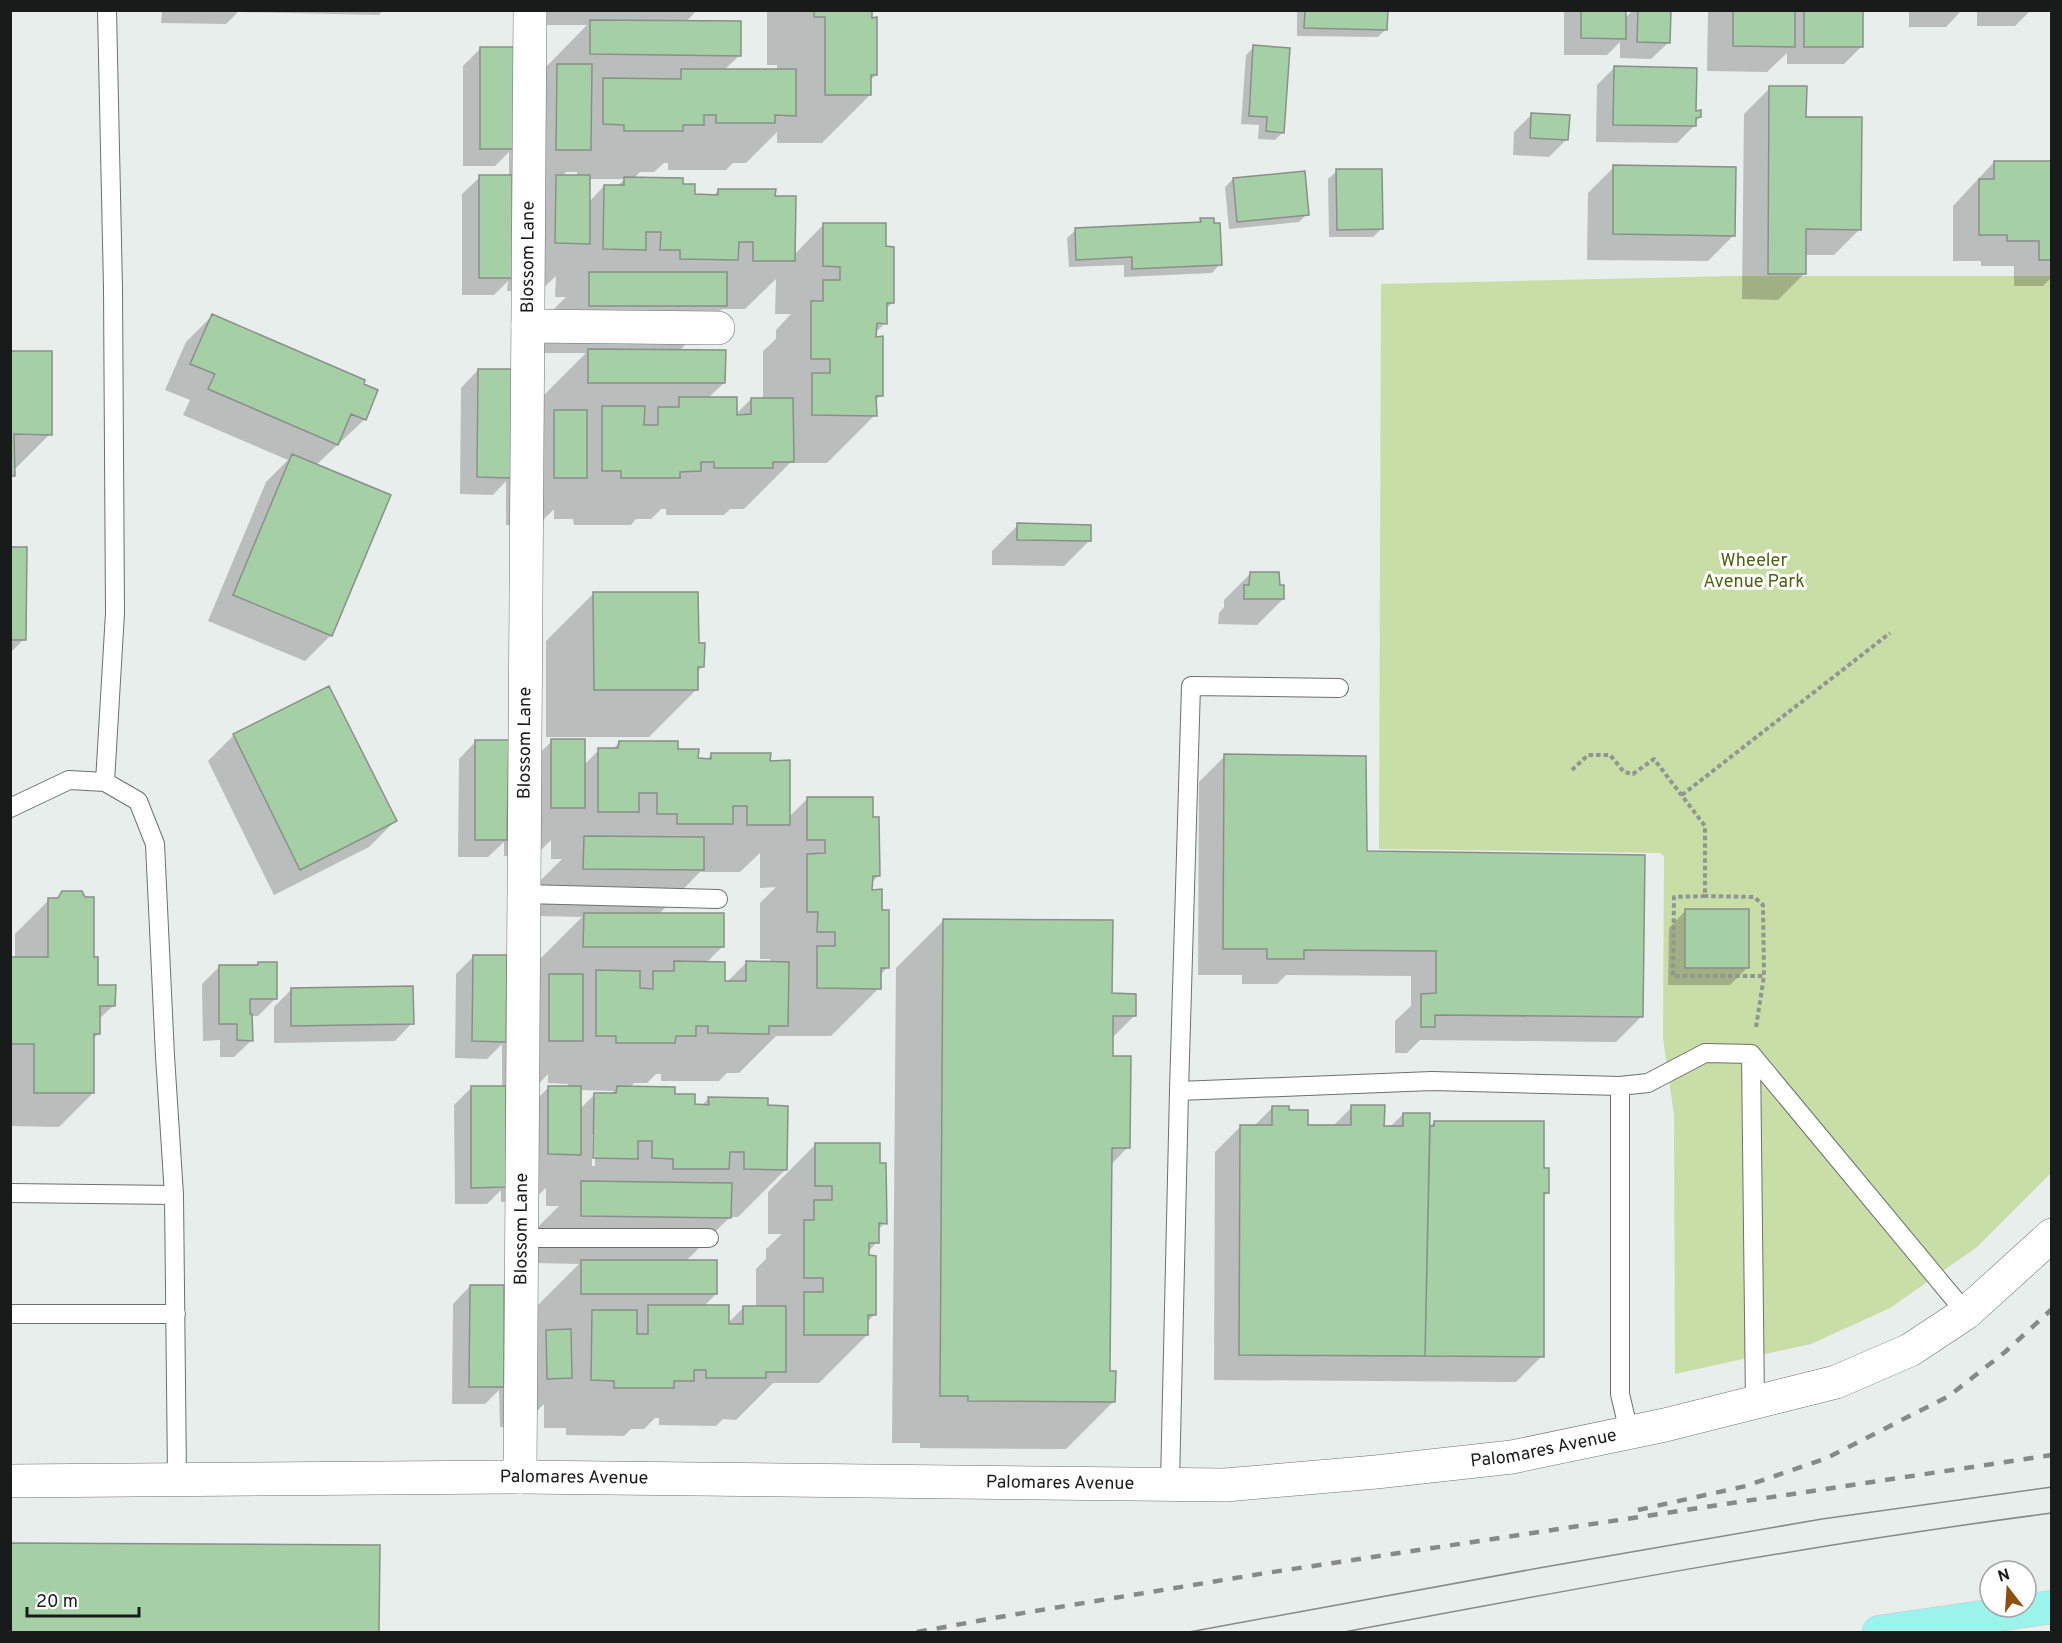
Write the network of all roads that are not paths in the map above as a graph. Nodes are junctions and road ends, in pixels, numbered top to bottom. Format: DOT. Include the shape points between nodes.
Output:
graph roads {
  1 [pos="107,10"];
  2 [pos="530,10"];
  3 [pos="528,326"];
  4 [pos="718,328"];
  5 [pos="1339,688"];
  6 [pos="105,782"];
  7 [pos="10,808"];
  8 [pos="524,894"];
  9 [pos="717,899"];
  10 [pos="1751,1054"];
  11 [pos="1620,1086"];
  12 [pos="1179,1091"];
  13 [pos="10,1193"];
  14 [pos="174,1195"];
  15 [pos="2052,1235"];
  16 [pos="522,1238"];
  17 [pos="709,1238"];
  18 [pos="1966,1313"];
  19 [pos="10,1314"];
  20 [pos="176,1314"];
  21 [pos="1755,1404"];
  22 [pos="1629,1432"];
  23 [pos="520,1477"];
  24 [pos="177,1478"];
  25 [pos="10,1481"];
  26 [pos="1170,1483"];
  27 [pos="2052,1607"];
  28 [pos="1879,1632"];
  1 -- 6 [label="lane" via="115,613"];
  2 -- 3 [label="street, Blossom Lane"];
  3 -- 4 [label="street"];
  3 -- 8 [label="street, Blossom Lane"];
  5 -- 12 [label="lane" via="1191,686"];
  6 -- 7 [label="lane" via="69,780"];
  6 -- 14 [label="lane" via="138,801 155,844"];
  8 -- 9 [label="lane"];
  8 -- 16 [label="street, Blossom Lane"];
  10 -- 11 [label="lane" via="1705,1053 1648,1083"];
  10 -- 18 [label="lane"];
  10 -- 21 [label="lane"];
  11 -- 12 [label="lane" via="1432,1081"];
  11 -- 22 [label="lane" via="1620,1394"];
  12 -- 26 [label="lane"];
  13 -- 14 [label="lane"];
  14 -- 20 [label="lane"];
  15 -- 18 [label="street, Palomares Avenue"];
  16 -- 17 [label="lane"];
  16 -- 23 [label="street, Blossom Lane"];
  18 -- 21 [label="street, Palomares Avenue" via="1910,1350 1836,1382"];
  19 -- 20 [label="lane"];
  20 -- 24 [label="lane"];
  21 -- 22 [label="street, Palomares Avenue"];
  22 -- 26 [label="street, Palomares Avenue" via="1512,1457 1225,1485"];
  23 -- 24 [label="street, Palomares Avenue"];
  23 -- 26 [label="street, Palomares Avenue"];
  24 -- 25 [label="street, Palomares Avenue"];
  27 -- 28 [label="main road"];
}
